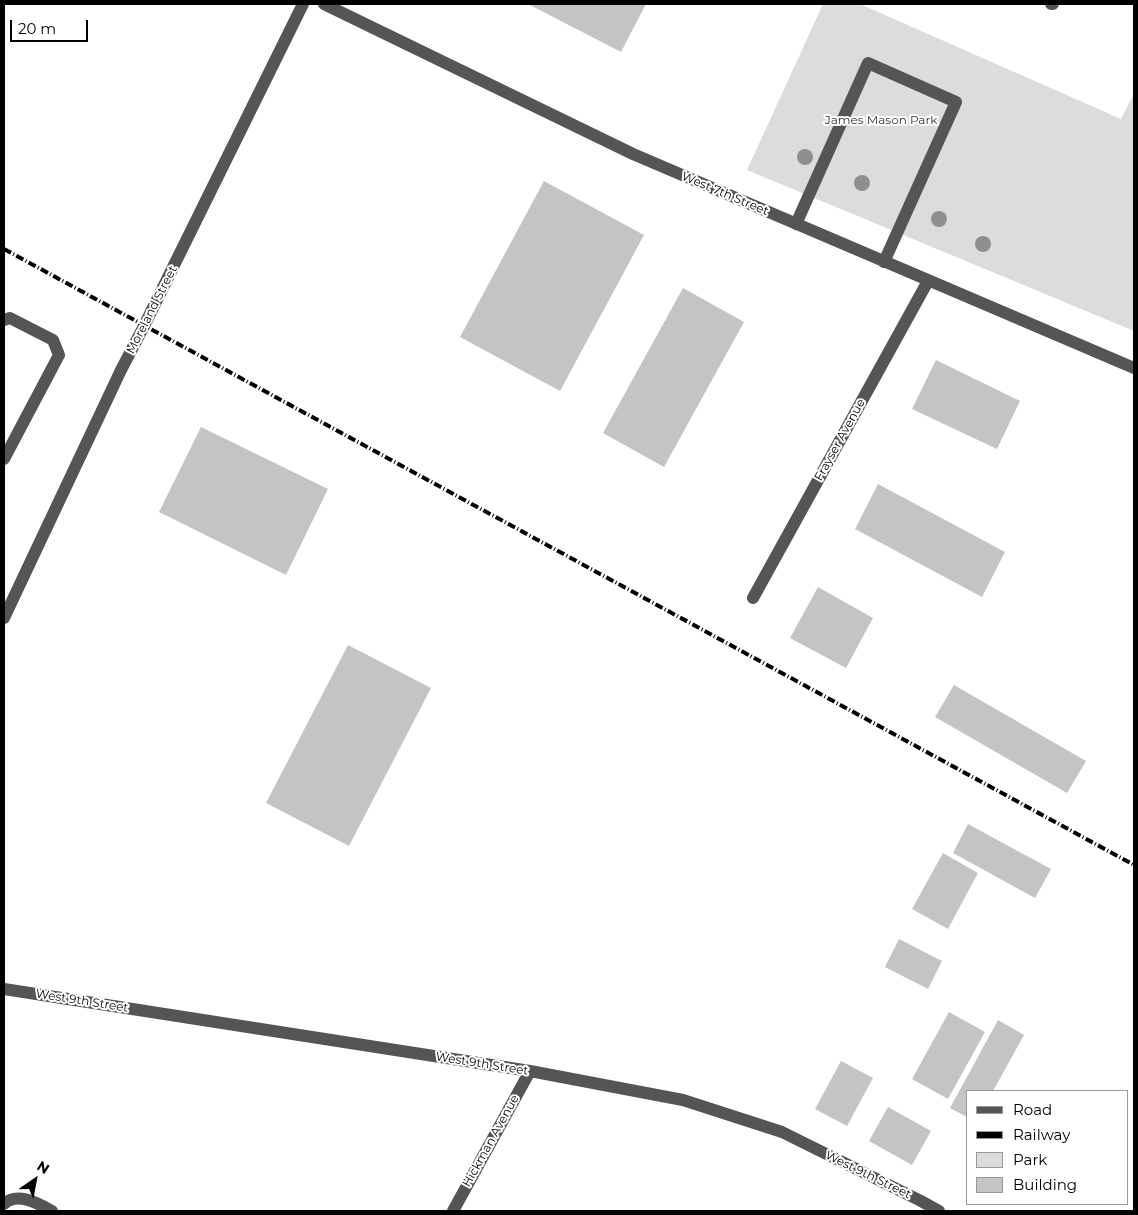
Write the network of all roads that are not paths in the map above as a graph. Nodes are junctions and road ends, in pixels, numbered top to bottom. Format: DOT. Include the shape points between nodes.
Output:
graph roads {
  1 [pos="303,4"];
  2 [pos="324,4"];
  3 [pos="796,224"];
  4 [pos="884,262"];
  5 [pos="928,281"];
  6 [pos="4,320"];
  7 [pos="1134,368"];
  8 [pos="4,459"];
  9 [pos="753,598"];
  10 [pos="4,617"];
  11 [pos="4,989"];
  12 [pos="530,1071"];
  13 [pos="4,1204"];
  14 [pos="52,1211"];
  15 [pos="452,1211"];
  16 [pos="939,1211"];
  1 -- 10 [label="street, Moreland Street" via="121,370"];
  2 -- 3 [label="street, West 7th Street" via="633,154"];
  3 -- 4 [label="street, West 7th Street"];
  3 -- 4 [label="street" via="868,63 956,102"];
  4 -- 5 [label="street, West 7th Street"];
  5 -- 7 [label="street, West 7th Street"];
  5 -- 9 [label="street, Frayser Avenue"];
  6 -- 8 [label="street" via="10,318 52,340 59,354"];
  11 -- 12 [label="street, West 9th Street"];
  12 -- 15 [label="street, Hickman Avenue"];
  12 -- 16 [label="street, West 9th Street" via="683,1100 782,1132"];
  13 -- 14 [label="street" via="21,1198"];
}
